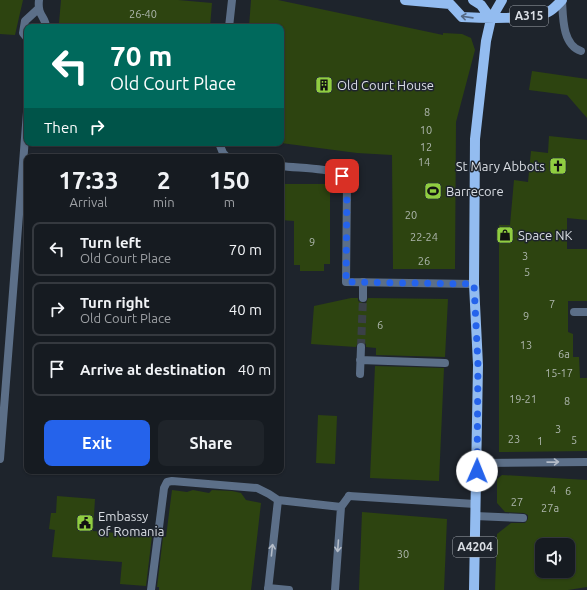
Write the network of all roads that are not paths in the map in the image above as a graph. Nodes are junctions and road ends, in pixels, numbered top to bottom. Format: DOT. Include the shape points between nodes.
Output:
graph roads {
  1 [pos="39,0"];
  2 [pos="232,0"];
  3 [pos="406,0"];
  4 [pos="473,0"];
  5 [pos="502,0"];
  6 [pos="562,0"];
  7 [pos="451,2"];
  8 [pos="38,10"];
  9 [pos="491,19"];
  10 [pos="25,24"];
  11 [pos="46,24"];
  12 [pos="229,24"];
  13 [pos="581,52"];
  14 [pos="24,146"];
  15 [pos="284,166"];
  16 [pos="363,282"];
  17 [pos="474,284"];
  18 [pos="363,298"];
  19 [pos="574,312"];
  20 [pos="587,312"];
  21 [pos="361,347"];
  22 [pos="360,360"];
  23 [pos="445,363"];
  24 [pos="360,374"];
  25 [pos="0,459"];
  26 [pos="587,462"];
  27 [pos="477,463"];
  28 [pos="278,500"];
  29 [pos="476,504"];
  30 [pos="341,507"];
  31 [pos="475,516"];
  32 [pos="524,518"];
  33 [pos="268,589"];
  34 [pos="151,590"];
  35 [pos="289,590"];
  36 [pos="335,590"];
  37 [pos="474,590"];
  1 -- 8 [label="street"];
  2 -- 12 [label="street"];
  3 -- 7 [label="main road, A315"];
  4 -- 9 [label="main road" via="481,5"];
  5 -- 9 [label="main road, A4204"];
  6 -- 9 [label="main road, A315" via="548,12 533,16"];
  6 -- 13 [label="street" via="564,24 569,40 576,50"];
  9 -- 7 [label="main road, A315, one-way" via="462,17"];
  8 -- 10 [label="street"];
  8 -- 11 [label="street"];
  9 -- 17 [label="main road, A4204" via="483,59 475,139"];
  14 -- 25 [label="street"];
  15 -- 16 [label="street" via="332,172 345,180 346,282"];
  16 -- 17 [label="street"];
  16 -- 18 [label="street"];
  17 -- 27 [label="main road, A4204" via="478,365"];
  19 -- 20 [label="street"];
  21 -- 22 [label="street"];
  22 -- 23 [label="street"];
  22 -- 24 [label="street"];
  27 -- 26 [label="street, one-way"];
  27 -- 29 [label="main road, A4204"];
  28 -- 30 [label="street"];
  33 -- 28 [label="street, one-way"];
  28 -- 34 [label="street" via="257,488 167,482 164,488"];
  29 -- 30 [label="street" via="349,496"];
  29 -- 31 [label="main road, A4204"];
  30 -- 36 [label="street, one-way"];
  31 -- 32 [label="street"];
  31 -- 37 [label="main road, A4204"];
  33 -- 35 [label="street"];
}
